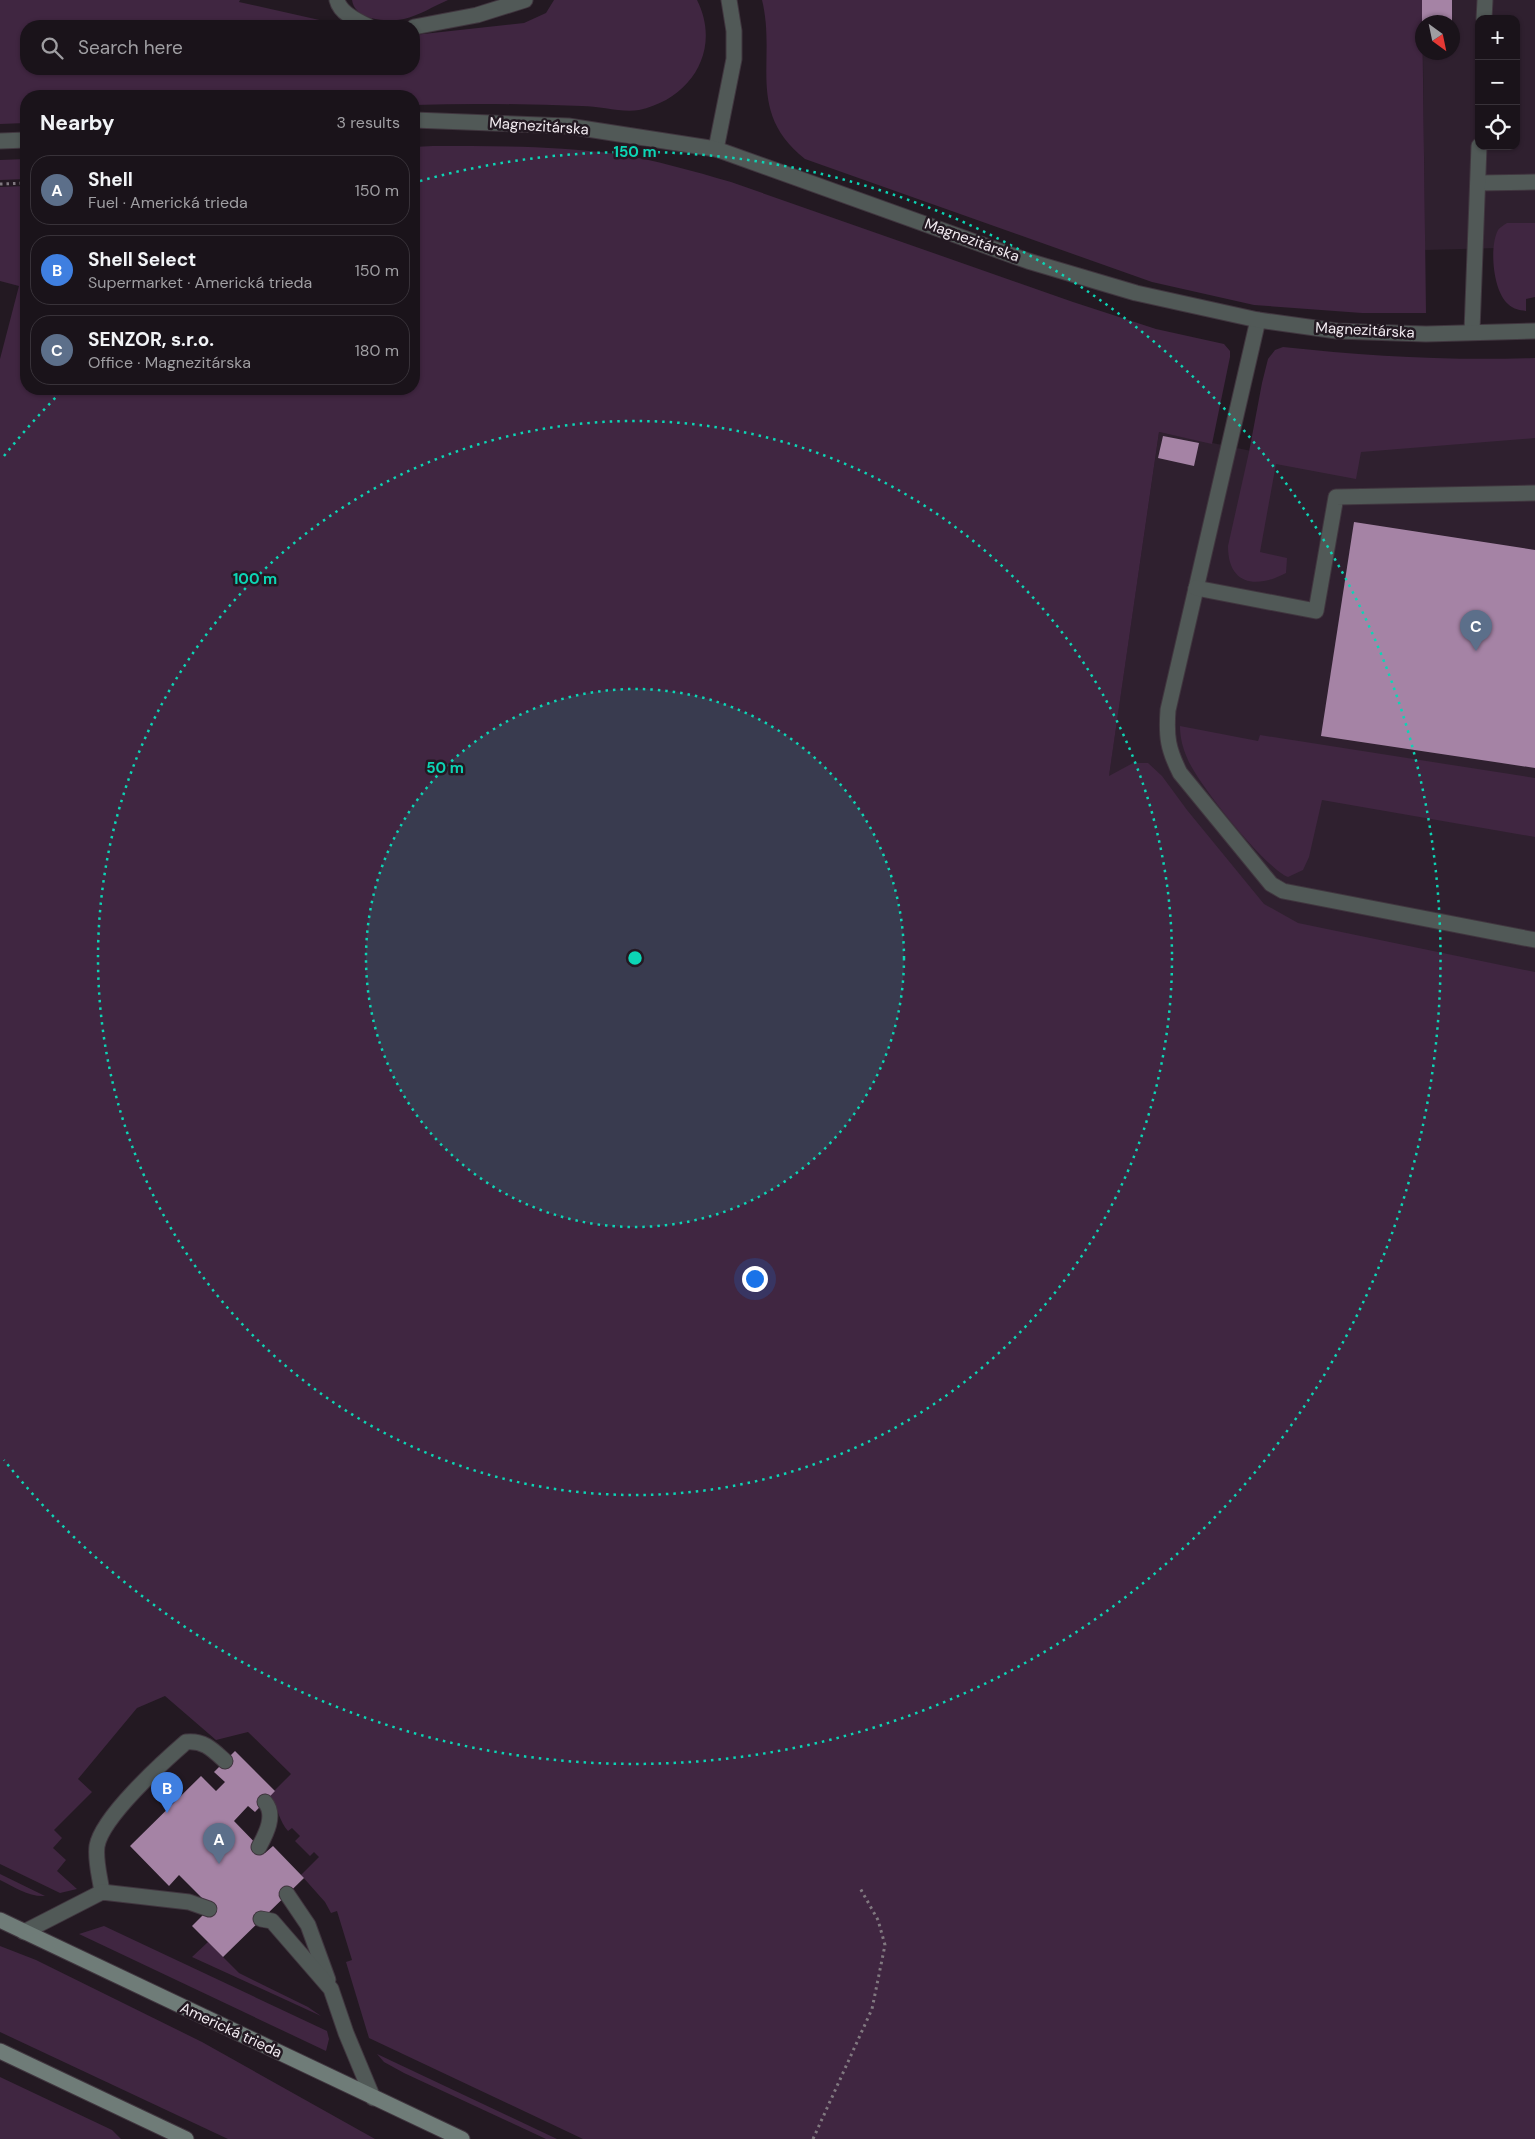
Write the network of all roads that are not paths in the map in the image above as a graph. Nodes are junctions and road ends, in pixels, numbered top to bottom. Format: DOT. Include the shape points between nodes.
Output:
graph roads {
  1 [pos="337,0"];
  2 [pos="525,0"];
  3 [pos="729,0"];
  4 [pos="1485,0"];
  5 [pos="1484,15"];
  6 [pos="355,20"];
  7 [pos="420,26"];
  8 [pos="420,120"];
  9 [pos="20,140"];
  10 [pos="0,141"];
  11 [pos="716,149"];
  12 [pos="1479,150"];
  13 [pos="1535,182"];
  14 [pos="1478,183"];
  15 [pos="1258,320"];
  16 [pos="1472,331"];
  17 [pos="1535,331"];
  18 [pos="1535,493"];
  19 [pos="1196,588"];
  20 [pos="1535,940"];
  21 [pos="225,1761"];
  22 [pos="265,1802"];
  23 [pos="259,1847"];
  24 [pos="102,1892"];
  25 [pos="287,1894"];
  26 [pos="201,1904"];
  27 [pos="261,1919"];
  28 [pos="0,1920"];
  29 [pos="24,1932"];
  30 [pos="331,1989"];
  31 [pos="0,2051"];
  32 [pos="373,2098"];
  33 [pos="186,2139"];
  34 [pos="462,2139"];
  1 -- 6 [label="street"];
  2 -- 7 [label="street" via="477,15"];
  3 -- 11 [label="street" via="734,59"];
  4 -- 5 [label="street"];
  8 -- 11 [label="street, Magnezitárska" via="568,126"];
  9 -- 10 [label="street"];
  11 -- 15 [label="street, Magnezitárska" via="1028,261 1136,293"];
  12 -- 14 [label="street"];
  13 -- 14 [label="street"];
  14 -- 16 [label="street"];
  15 -- 16 [label="street, Magnezitárska" via="1338,331 1426,334"];
  15 -- 19 [label="street"];
  16 -- 17 [label="street, Magnezitárska"];
  18 -- 19 [label="street" via="1336,497 1316,611"];
  19 -- 20 [label="street" via="1168,710 1169,752 1180,773 1271,884 1283,891"];
  21 -- 24 [label="street" via="208,1746 197,1741 186,1742 112,1817 97,1845"];
  22 -- 23 [label="street" via="270,1819"];
  24 -- 26 [label="street"];
  24 -- 29 [label="street"];
  25 -- 30 [label="street" via="308,1925"];
  27 -- 30 [label="street" via="272,1921"];
  28 -- 29 [label="street, Americká trieda"];
  29 -- 32 [label="street, Americká trieda"];
  30 -- 32 [label="street"];
  31 -- 33 [label="street"];
  32 -- 34 [label="street, Americká trieda"];
}
